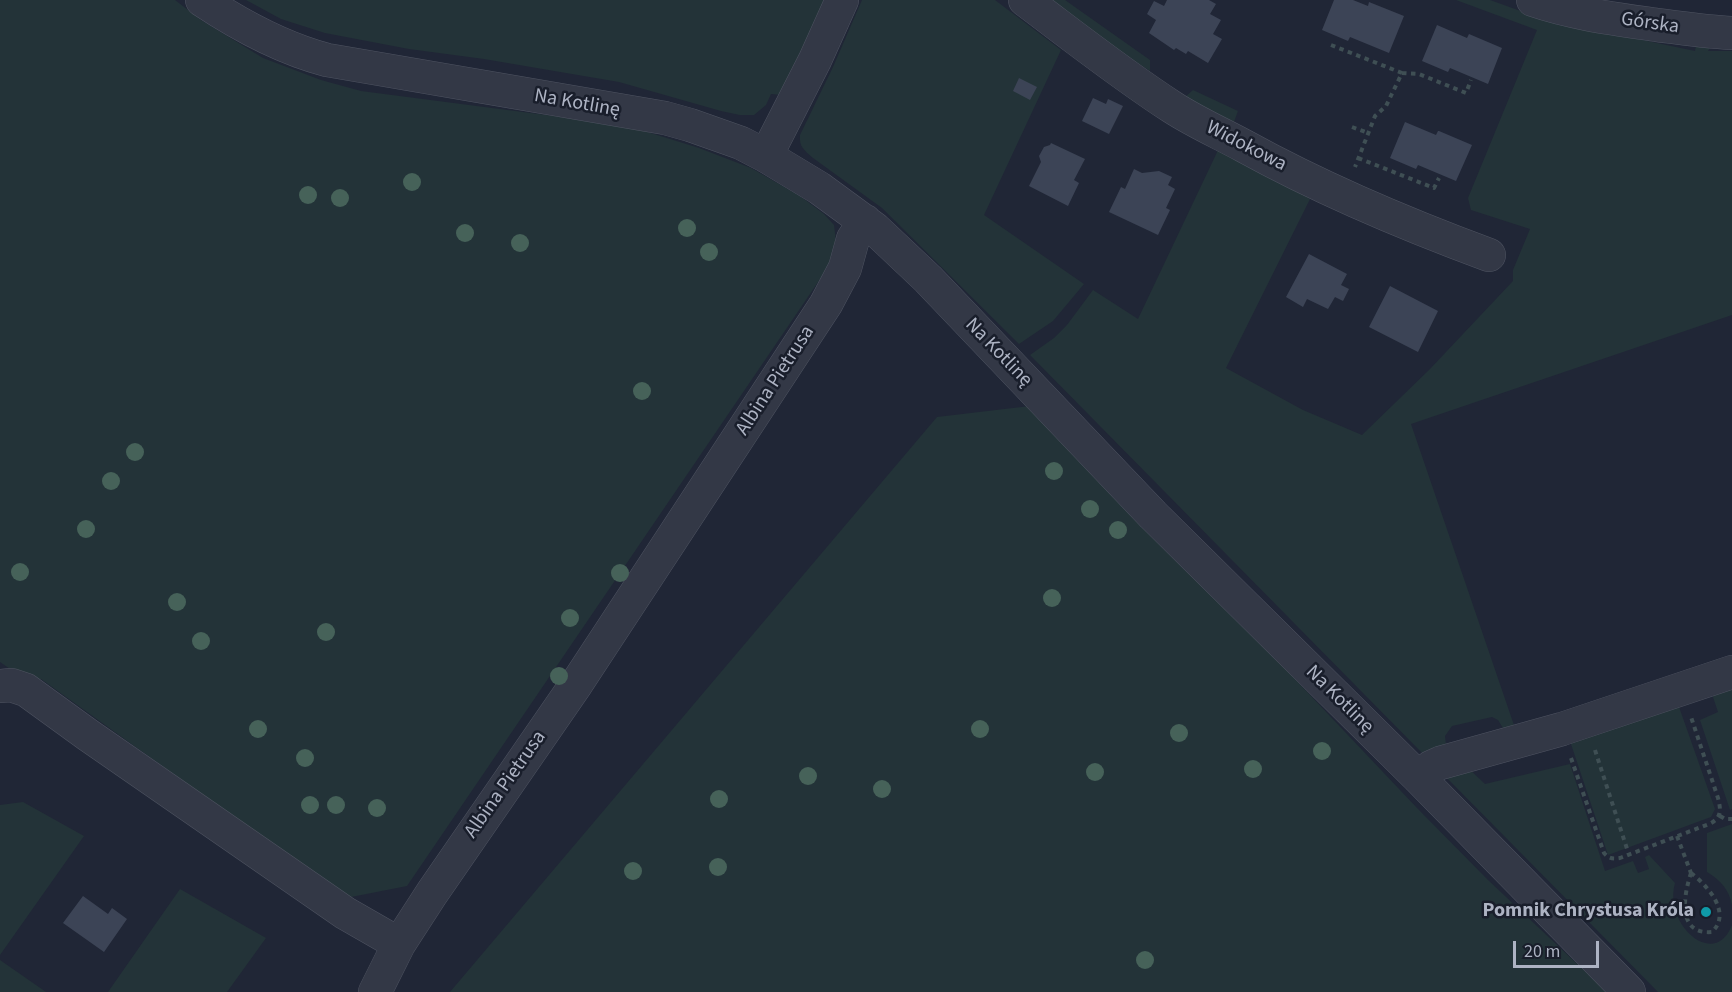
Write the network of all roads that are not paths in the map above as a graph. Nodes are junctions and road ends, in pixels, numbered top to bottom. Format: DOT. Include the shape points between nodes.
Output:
graph roads {
  1 [pos="202,0"];
  2 [pos="842,0"];
  3 [pos="1025,0"];
  4 [pos="1533,0"];
  5 [pos="1732,33"];
  6 [pos="766,156"];
  7 [pos="865,221"];
  8 [pos="1488,255"];
  9 [pos="1732,672"];
  10 [pos="0,686"];
  11 [pos="1419,778"];
  12 [pos="399,944"];
  13 [pos="375,992"];
  14 [pos="1629,992"];
  1 -- 6 [label="street, Na Kotlinę" via="248,29 303,53 665,118 741,143"];
  2 -- 6 [label="street"];
  3 -- 8 [label="street, Widokowa" via="1189,117 1348,198"];
  4 -- 5 [label="street, Górska" via="1599,17"];
  6 -- 7 [label="street, Na Kotlinę"];
  7 -- 11 [label="street, Na Kotlinę" via="928,279 1153,514"];
  7 -- 12 [label="street, Albina Pietrusa" via="853,239 841,277 814,324"];
  9 -- 11 [label="street" via="1573,725 1440,763"];
  10 -- 12 [label="street" via="26,690 345,913"];
  11 -- 14 [label="street, Na Kotlinę"];
  12 -- 13 [label="street, Albina Pietrusa"];
}
